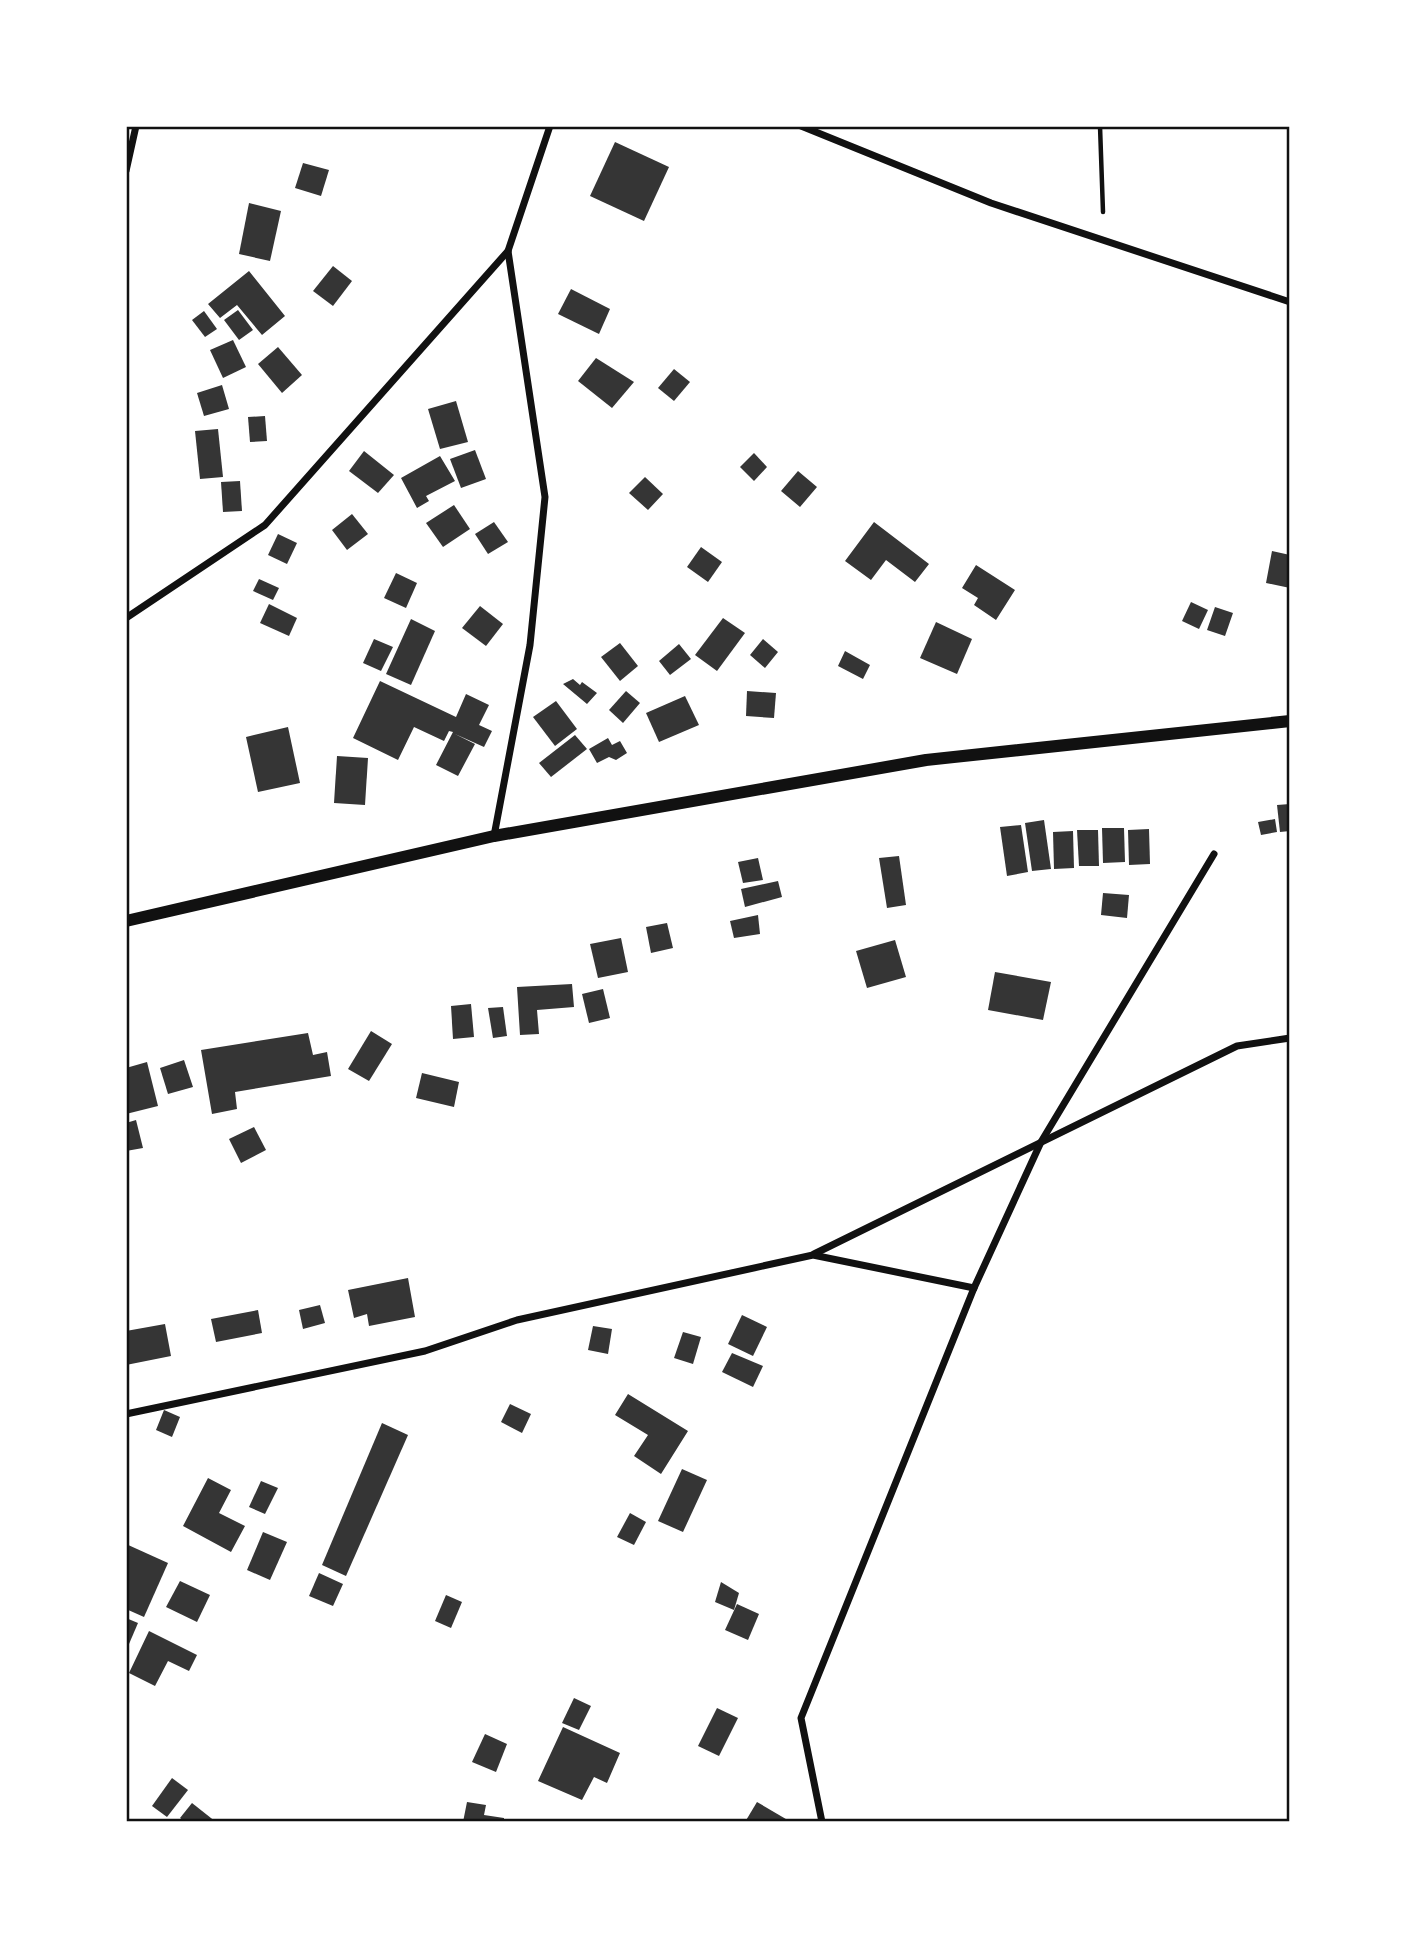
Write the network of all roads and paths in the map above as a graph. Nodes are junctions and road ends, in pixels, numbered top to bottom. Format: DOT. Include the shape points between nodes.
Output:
graph roads {
  1 [pos="136,126"];
  2 [pos="550,126"];
  3 [pos="801,126"];
  4 [pos="1100,126"];
  5 [pos="126,172"];
  6 [pos="1104,239"];
  7 [pos="508,251"];
  8 [pos="1290,302"];
  9 [pos="126,618"];
  10 [pos="1290,721"];
  11 [pos="494,836"];
  12 [pos="1214,854"];
  13 [pos="126,921"];
  14 [pos="1290,1038"];
  15 [pos="1041,1142"];
  16 [pos="813,1255"];
  17 [pos="974,1287"];
  18 [pos="126,1414"];
  19 [pos="822,1822"];
  1 -- 5 [label="street"];
  2 -- 7 [label="street"];
  3 -- 6 [label="street" via="990,203"];
  4 -- 6 [label="path"];
  6 -- 8 [label="street"];
  7 -- 9 [label="street" via="265,525"];
  7 -- 11 [label="street" via="545,497 530,645"];
  10 -- 11 [label="street" via="926,760"];
  11 -- 13 [label="street"];
  12 -- 15 [label="street"];
  14 -- 15 [label="street" via="1237,1046"];
  15 -- 16 [label="street"];
  15 -- 17 [label="street"];
  16 -- 17 [label="street"];
  16 -- 18 [label="street" via="517,1321 425,1351"];
  17 -- 19 [label="street" via="801,1718"];
}
